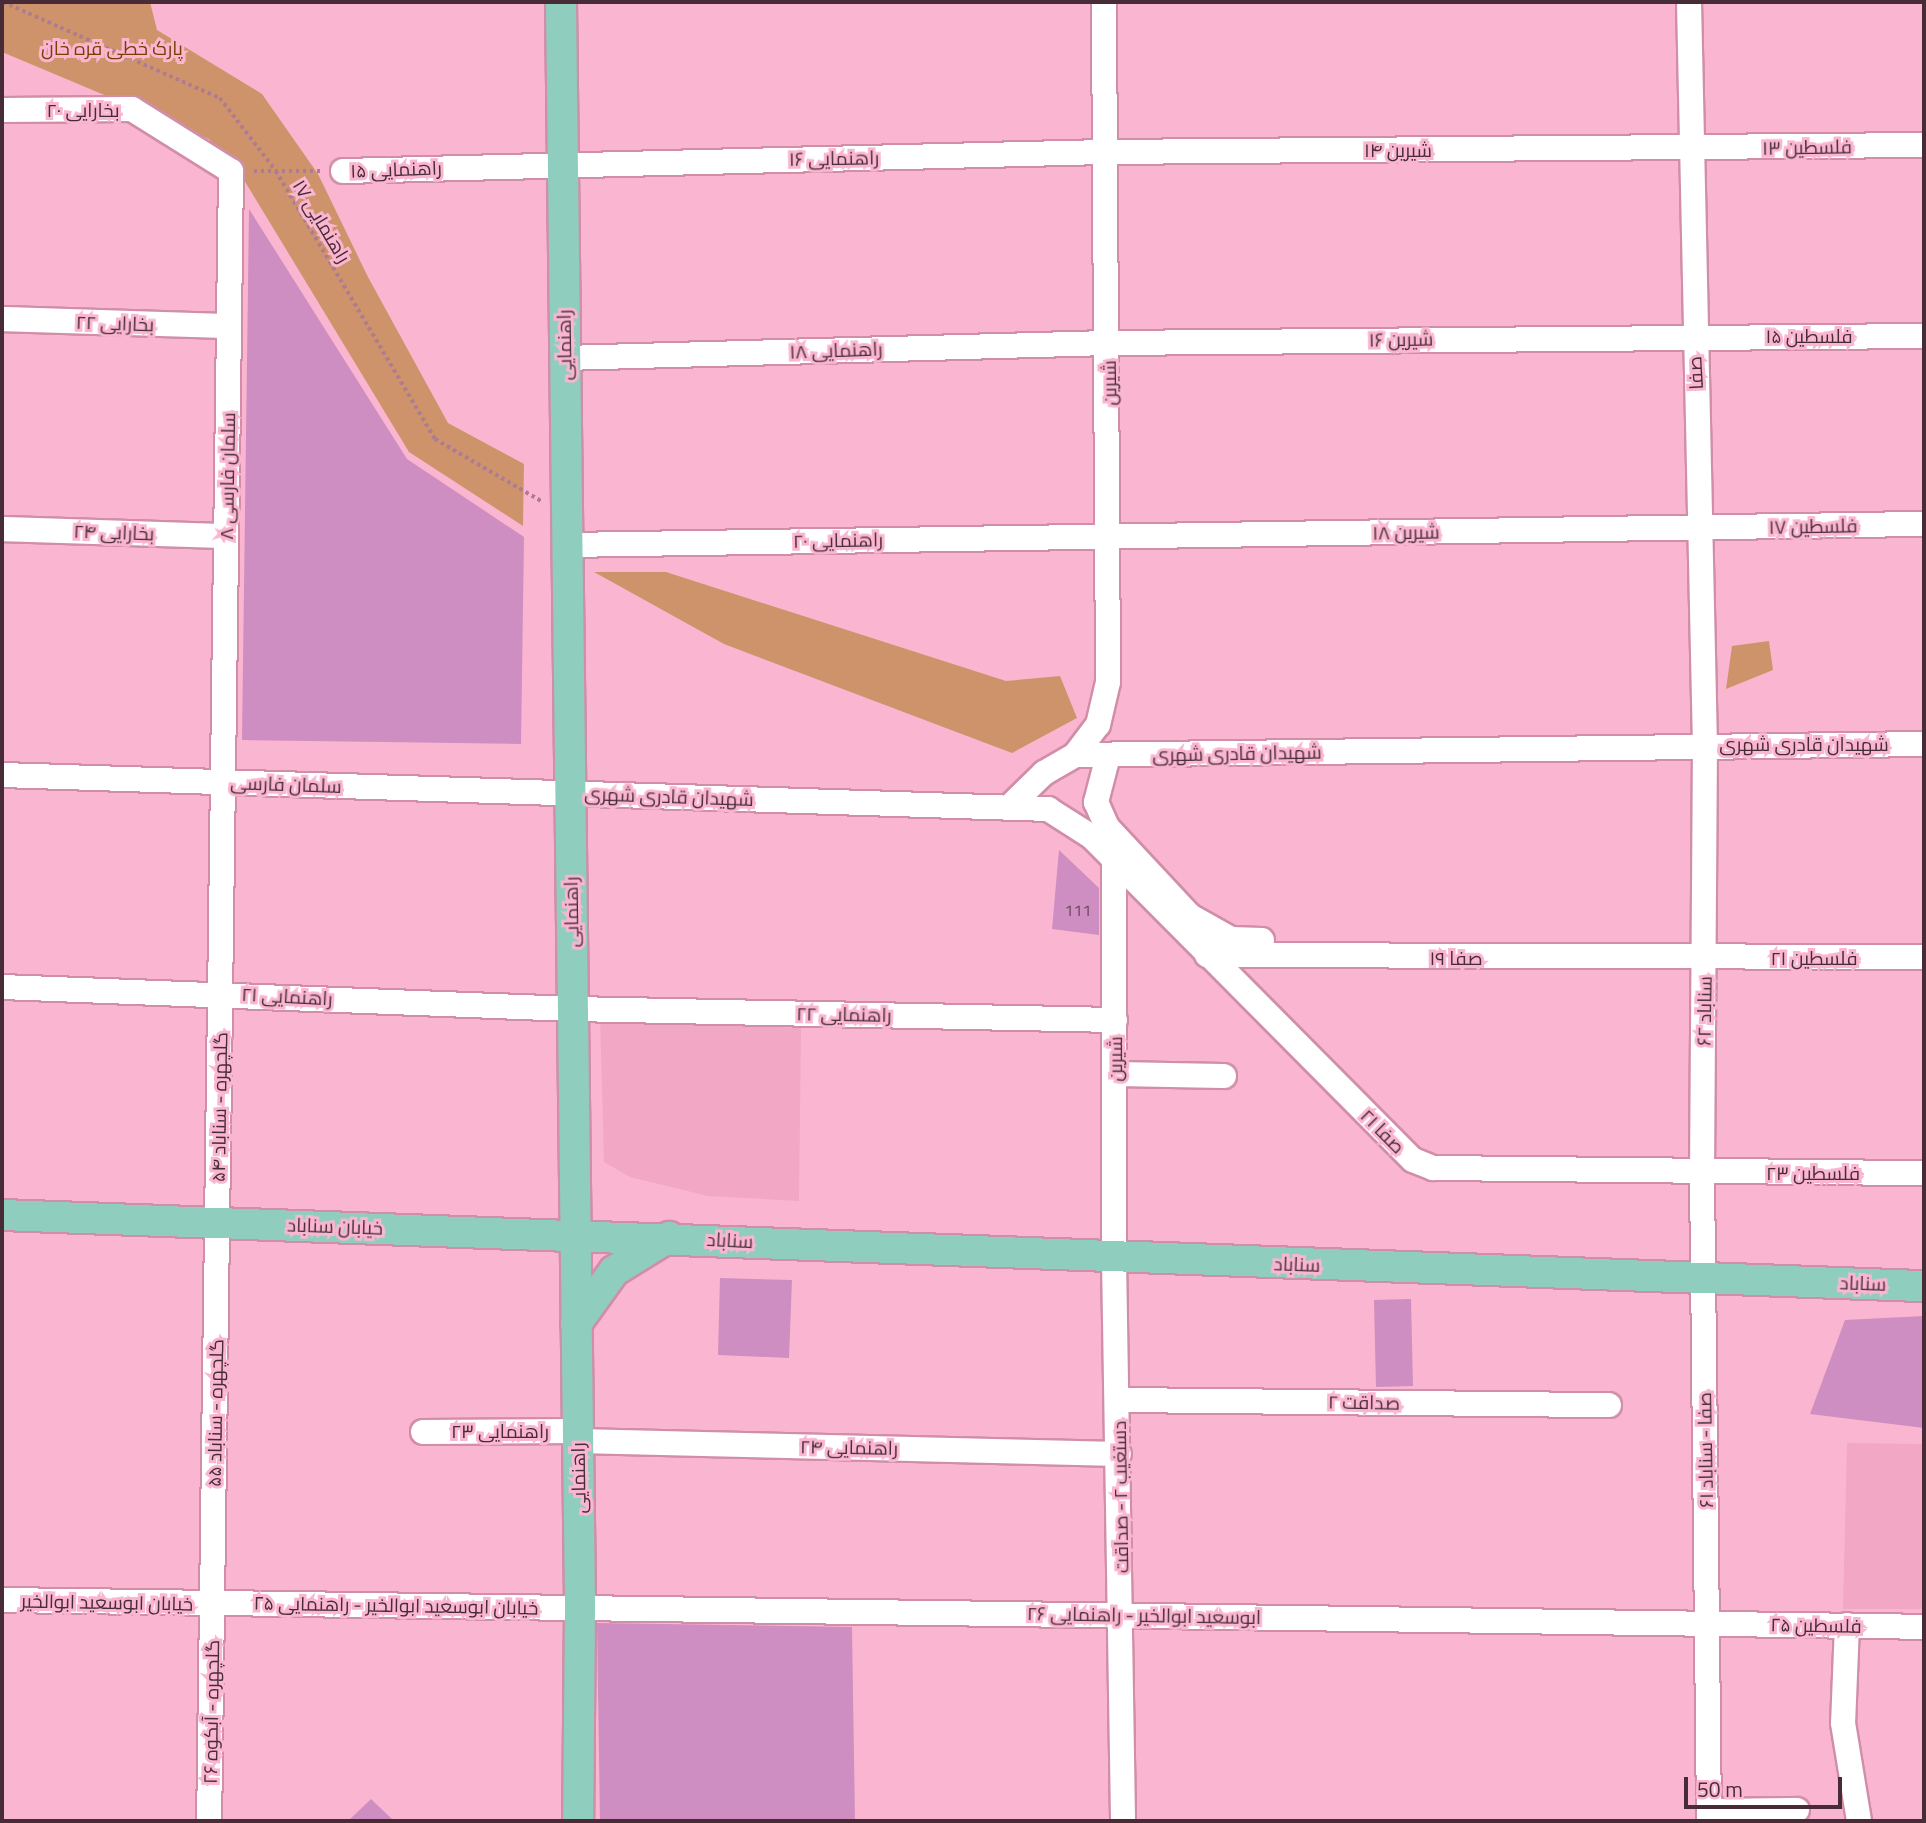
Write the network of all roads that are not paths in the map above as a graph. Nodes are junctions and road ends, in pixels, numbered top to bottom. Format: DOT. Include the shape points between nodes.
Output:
graph roads {
  1 [pos="561,2"];
  2 [pos="1104,2"];
  3 [pos="1689,2"];
  4 [pos="2,110"];
  5 [pos="1924,145"];
  6 [pos="1691,149"];
  7 [pos="1106,152"];
  8 [pos="562,164"];
  9 [pos="231,171"];
  10 [pos="344,171"];
  11 [pos="2,319"];
  12 [pos="229,326"];
  13 [pos="1693,336"];
  14 [pos="1924,336"];
  15 [pos="1108,343"];
  16 [pos="564,358"];
  17 [pos="1924,524"];
  18 [pos="2,529"];
  19 [pos="1702,529"];
  20 [pos="226,536"];
  21 [pos="1110,536"];
  22 [pos="566,545"];
  23 [pos="1924,744"];
  24 [pos="1705,745"];
  25 [pos="1075,755"];
  26 [pos="1108,755"];
  27 [pos="2,775"];
  28 [pos="223,782"];
  29 [pos="570,793"];
  30 [pos="1009,807"];
  31 [pos="1114,860"];
  32 [pos="1207,956"];
  33 [pos="1924,957"];
  34 [pos="1396,958"];
  35 [pos="1704,959"];
  36 [pos="2,987"];
  37 [pos="220,993"];
  38 [pos="572,1009"];
  39 [pos="1115,1020"];
  40 [pos="1115,1074"];
  41 [pos="1224,1076"];
  42 [pos="1702,1173"];
  43 [pos="1924,1173"];
  44 [pos="2,1215"];
  45 [pos="217,1222"];
  46 [pos="575,1234"];
  47 [pos="669,1237"];
  48 [pos="1114,1258"];
  49 [pos="1703,1277"];
  50 [pos="1924,1286"];
  51 [pos="576,1324"];
  52 [pos="1119,1400"];
  53 [pos="1609,1405"];
  54 [pos="423,1432"];
  55 [pos="578,1436"];
  56 [pos="1119,1454"];
  57 [pos="2,1600"];
  58 [pos="212,1603"];
  59 [pos="580,1607"];
  60 [pos="1121,1615"];
  61 [pos="1708,1623"];
  62 [pos="1847,1625"];
  63 [pos="1924,1627"];
  64 [pos="1797,1810"];
  65 [pos="1709,1816"];
  66 [pos="209,1821"];
  67 [pos="578,1821"];
  68 [pos="1123,1821"];
  69 [pos="1859,1821"];
  1 -- 8 [label="main road, راهنمایی"];
  2 -- 7 [label="street, شیرین"];
  3 -- 6 [label="street, صفا"];
  4 -- 9 [label="street, بخارایی ۲۰" via="132,109"];
  5 -- 6 [label="street, فلسطین ۱۳"];
  6 -- 7 [label="street, شیرین ۱۴"];
  6 -- 13 [label="street, صفا"];
  7 -- 8 [label="street, راهنمایی ۱۶"];
  7 -- 15 [label="street, شیرین"];
  8 -- 10 [label="street, راهنمایی ۱۵"];
  8 -- 16 [label="main road, راهنمایی"];
  9 -- 12 [label="street, سلمان فارسی ۸"];
  11 -- 12 [label="street, بخارایی ۲۲"];
  12 -- 20 [label="street, سلمان فارسی ۸"];
  13 -- 14 [label="street, فلسطین ۱۵"];
  13 -- 15 [label="street, شیرین ۱۶"];
  13 -- 19 [label="street, صفا"];
  15 -- 16 [label="street, راهنمایی ۱۸"];
  15 -- 21 [label="street, شیرین"];
  16 -- 22 [label="main road, راهنمایی"];
  17 -- 19 [label="street, فلسطین ۱۷"];
  18 -- 20 [label="street, بخارایی ۲۴"];
  19 -- 21 [label="street, شیرین ۱۸"];
  19 -- 24 [label="street, صفا"];
  20 -- 28 [label="street, سلمان فارسی ۸"];
  21 -- 22 [label="street, راهنمایی ۲۰"];
  21 -- 25 [label="street, شیرین" via="1108,682 1098,726"];
  22 -- 29 [label="main road, راهنمایی"];
  23 -- 24 [label="street, شهیدان قادری شهری"];
  24 -- 26 [label="street, شهیدان قادری شهری"];
  24 -- 35 [label="street, سناباد ۶۲"];
  25 -- 26 [label="street, شهیدان قادری شهری"];
  25 -- 30 [label="street" via="1044,773"];
  26 -- 34 [label="street" via="1096,802 1107,827 1190,916 1231,939 1360,942"];
  27 -- 28 [label="street, سلمان فارسی"];
  28 -- 29 [label="street, سلمان فارسی"];
  28 -- 37 [label="street, گلچهره - سناباد ۵۴"];
  29 -- 30 [label="street, شهیدان قادری شهری"];
  29 -- 38 [label="main road, راهنمایی"];
  30 -- 31 [label="street, شهیدان قادری شهری" via="1048,809 1092,837"];
  31 -- 32 [label="street, صفا ۲۱"];
  31 -- 39 [label="street, شیرین"];
  32 -- 34 [label="street, صفا ۱۹"];
  32 -- 42 [label="street, صفا ۲۱" via="1413,1160 1433,1168"];
  33 -- 35 [label="street, فلسطین ۲۱"];
  34 -- 35 [label="street, صفا ۱۹"];
  35 -- 42 [label="street, سناباد ۶۲"];
  36 -- 37 [label="street, راهنمایی ۲۱"];
  37 -- 38 [label="street, راهنمایی ۲۱"];
  37 -- 45 [label="street, گلچهره - سناباد ۵۴"];
  38 -- 39 [label="street, راهنمایی ۲۲"];
  38 -- 46 [label="main road, راهنمایی"];
  39 -- 40 [label="street, شیرین"];
  40 -- 41 [label="street"];
  40 -- 48 [label="street, شیرین"];
  42 -- 43 [label="street, فلسطین ۲۳"];
  42 -- 49 [label="street, سناباد ۶۲"];
  44 -- 45 [label="main road, خیابان سناباد"];
  45 -- 46 [label="main road, خیابان سناباد"];
  45 -- 58 [label="street, گلچهره - سناباد ۵۵"];
  46 -- 47 [label="main road, خیابان سناباد"];
  46 -- 51 [label="main road, راهنمایی"];
  47 -- 48 [label="main road, سناباد"];
  47 -- 51 [label="main road" via="614,1271"];
  48 -- 49 [label="main road, سناباد"];
  48 -- 52 [label="street, دستغیب ۲ - صداقت"];
  49 -- 50 [label="main road, سناباد"];
  49 -- 61 [label="street, صفا - سناباد ۶۱"];
  51 -- 55 [label="main road, راهنمایی"];
  52 -- 53 [label="street, صداقت ۲"];
  52 -- 56 [label="street, دستغیب ۲ - صداقت"];
  54 -- 55 [label="street, راهنمایی ۲۳"];
  55 -- 56 [label="street, راهنمایی ۲۴"];
  55 -- 59 [label="main road, راهنمایی"];
  56 -- 60 [label="street, دستغیب ۲ - صداقت"];
  57 -- 58 [label="street, خیابان ابوسعید ابوالخیر"];
  58 -- 59 [label="street, خیابان ابوسعید ابوالخیر - راهنمایی ۲۵"];
  58 -- 66 [label="street, گلچهره - آبکوه ۲۶"];
  59 -- 60 [label="street, ابوسعید ابوالخیر - راهنمایی ۲۶"];
  59 -- 67 [label="main road, راهنمایی"];
  60 -- 61 [label="street, ابوسعید ابوالخیر - راهنمایی ۲۶"];
  60 -- 68 [label="street, دستغیب ۲ - صداقت"];
  61 -- 62 [label="street, فلسطین ۲۵"];
  61 -- 65 [label="street, صفا - سناباد ۶۱"];
  62 -- 63 [label="street, فلسطین ۲۵"];
  62 -- 69 [label="street" via="1843,1723"];
  64 -- 65 [label="street"];
}
